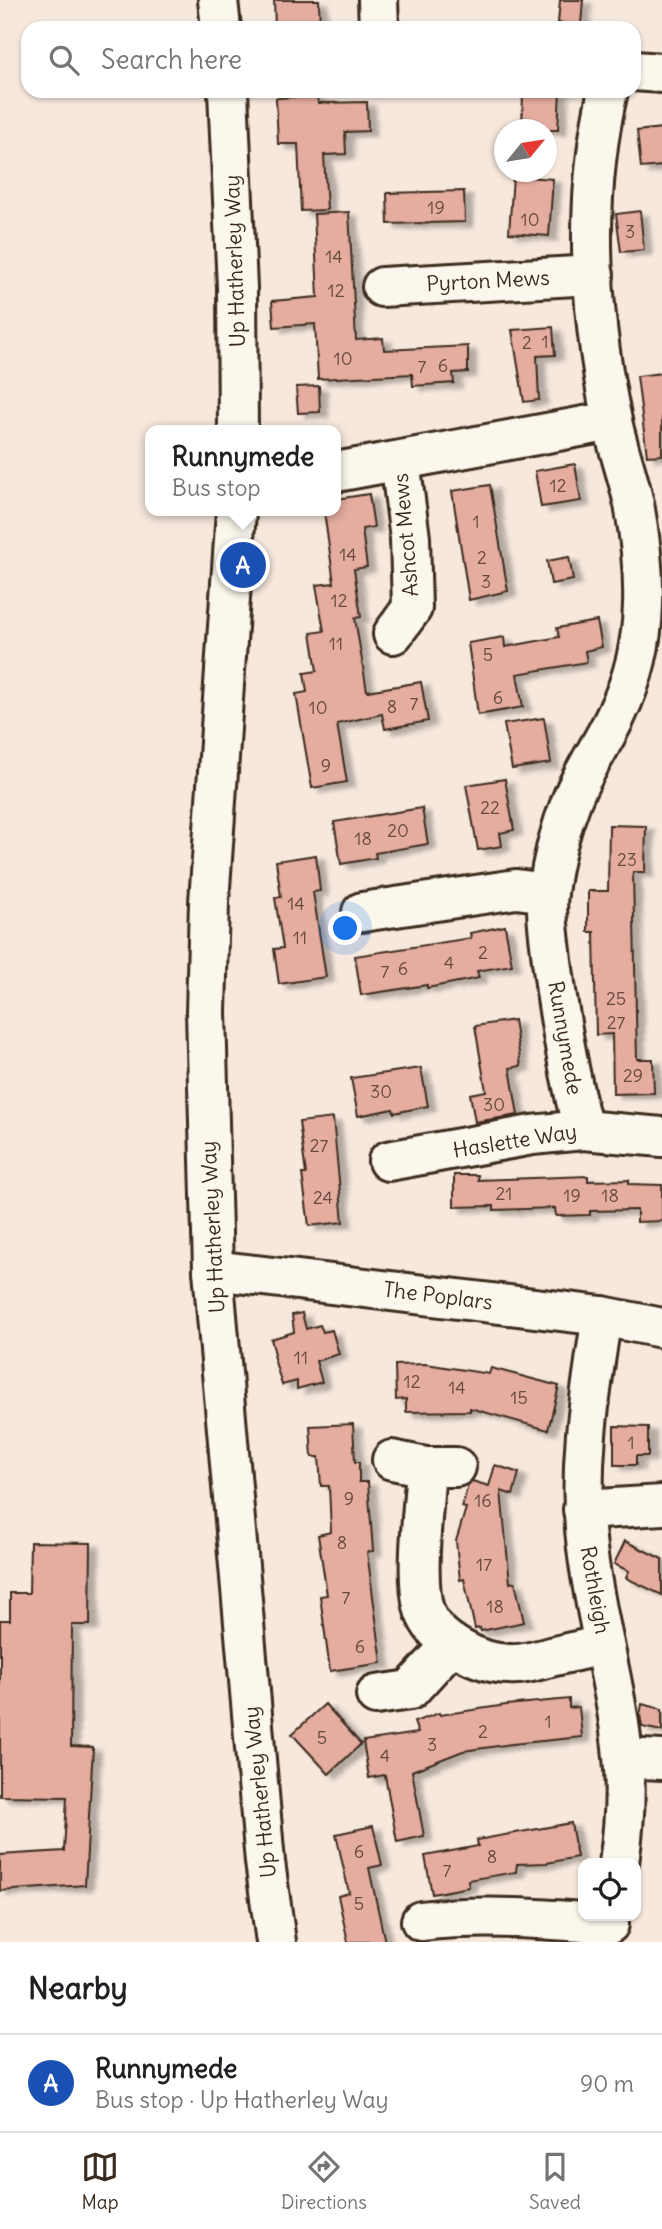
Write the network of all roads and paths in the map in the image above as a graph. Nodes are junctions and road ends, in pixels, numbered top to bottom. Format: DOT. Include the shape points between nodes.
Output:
graph roads {
  1 [pos="218,0"];
  2 [pos="220,21"];
  3 [pos="641,72"];
  4 [pos="662,73"];
  5 [pos="228,98"];
  6 [pos="606,98"];
  7 [pos="594,275"];
  8 [pos="382,287"];
  9 [pos="612,421"];
  10 [pos="238,425"];
  11 [pos="400,461"];
  12 [pos="341,471"];
  13 [pos="236,516"];
  14 [pos="653,603"];
  15 [pos="414,617"];
  16 [pos="548,893"];
  17 [pos="362,912"];
  18 [pos="583,1130"];
  19 [pos="662,1137"];
  20 [pos="404,1165"];
  21 [pos="213,1270"];
  22 [pos="602,1316"];
  23 [pos="662,1328"];
  24 [pos="425,1465"];
  25 [pos="662,1505"];
  26 [pos="583,1510"];
  27 [pos="452,1644"];
  28 [pos="604,1645"];
  29 [pos="376,1695"];
  30 [pos="624,1758"];
  31 [pos="662,1760"];
  32 [pos="619,1858"];
  33 [pos="444,1927"];
  34 [pos="608,1927"];
  35 [pos="276,1942"];
  1 -- 2 [label="street"];
  3 -- 4 [label="street"];
  5 -- 10 [label="street, Up Hatherley Way"];
  6 -- 7 [label="street, Runnymede" via="596,171"];
  7 -- 8 [label="street, Pyrton Mews"];
  7 -- 9 [label="street, Runnymede"];
  9 -- 11 [label="street"];
  9 -- 14 [label="street, Runnymede" via="634,502"];
  11 -- 12 [label="street"];
  11 -- 15 [label="street, Ashcot Mews" via="411,538"];
  13 -- 21 [label="street, Up Hatherley Way" via="207,971"];
  14 -- 16 [label="street, Runnymede" via="617,714 573,798"];
  16 -- 17 [label="street" via="516,889"];
  16 -- 18 [label="street, Runnymede" via="559,1020"];
  18 -- 19 [label="street, Haslette Way"];
  18 -- 20 [label="street, Haslette Way" via="532,1135"];
  21 -- 22 [label="street, The Poplars"];
  21 -- 35 [label="street, Up Hatherley Way"];
  22 -- 23 [label="street, The Poplars"];
  22 -- 26 [label="street, Rothleigh" via="588,1405"];
  24 -- 27 [label="street" via="422,1597 433,1625"];
  25 -- 26 [label="street"];
  26 -- 28 [label="street, Rothleigh"];
  27 -- 28 [label="street" via="475,1657 511,1664"];
  27 -- 29 [label="street" via="410,1690"];
  28 -- 30 [label="street, Rothleigh"];
  30 -- 31 [label="street"];
  30 -- 32 [label="street, Rothleigh"];
  33 -- 34 [label="street" via="529,1918"];
}
